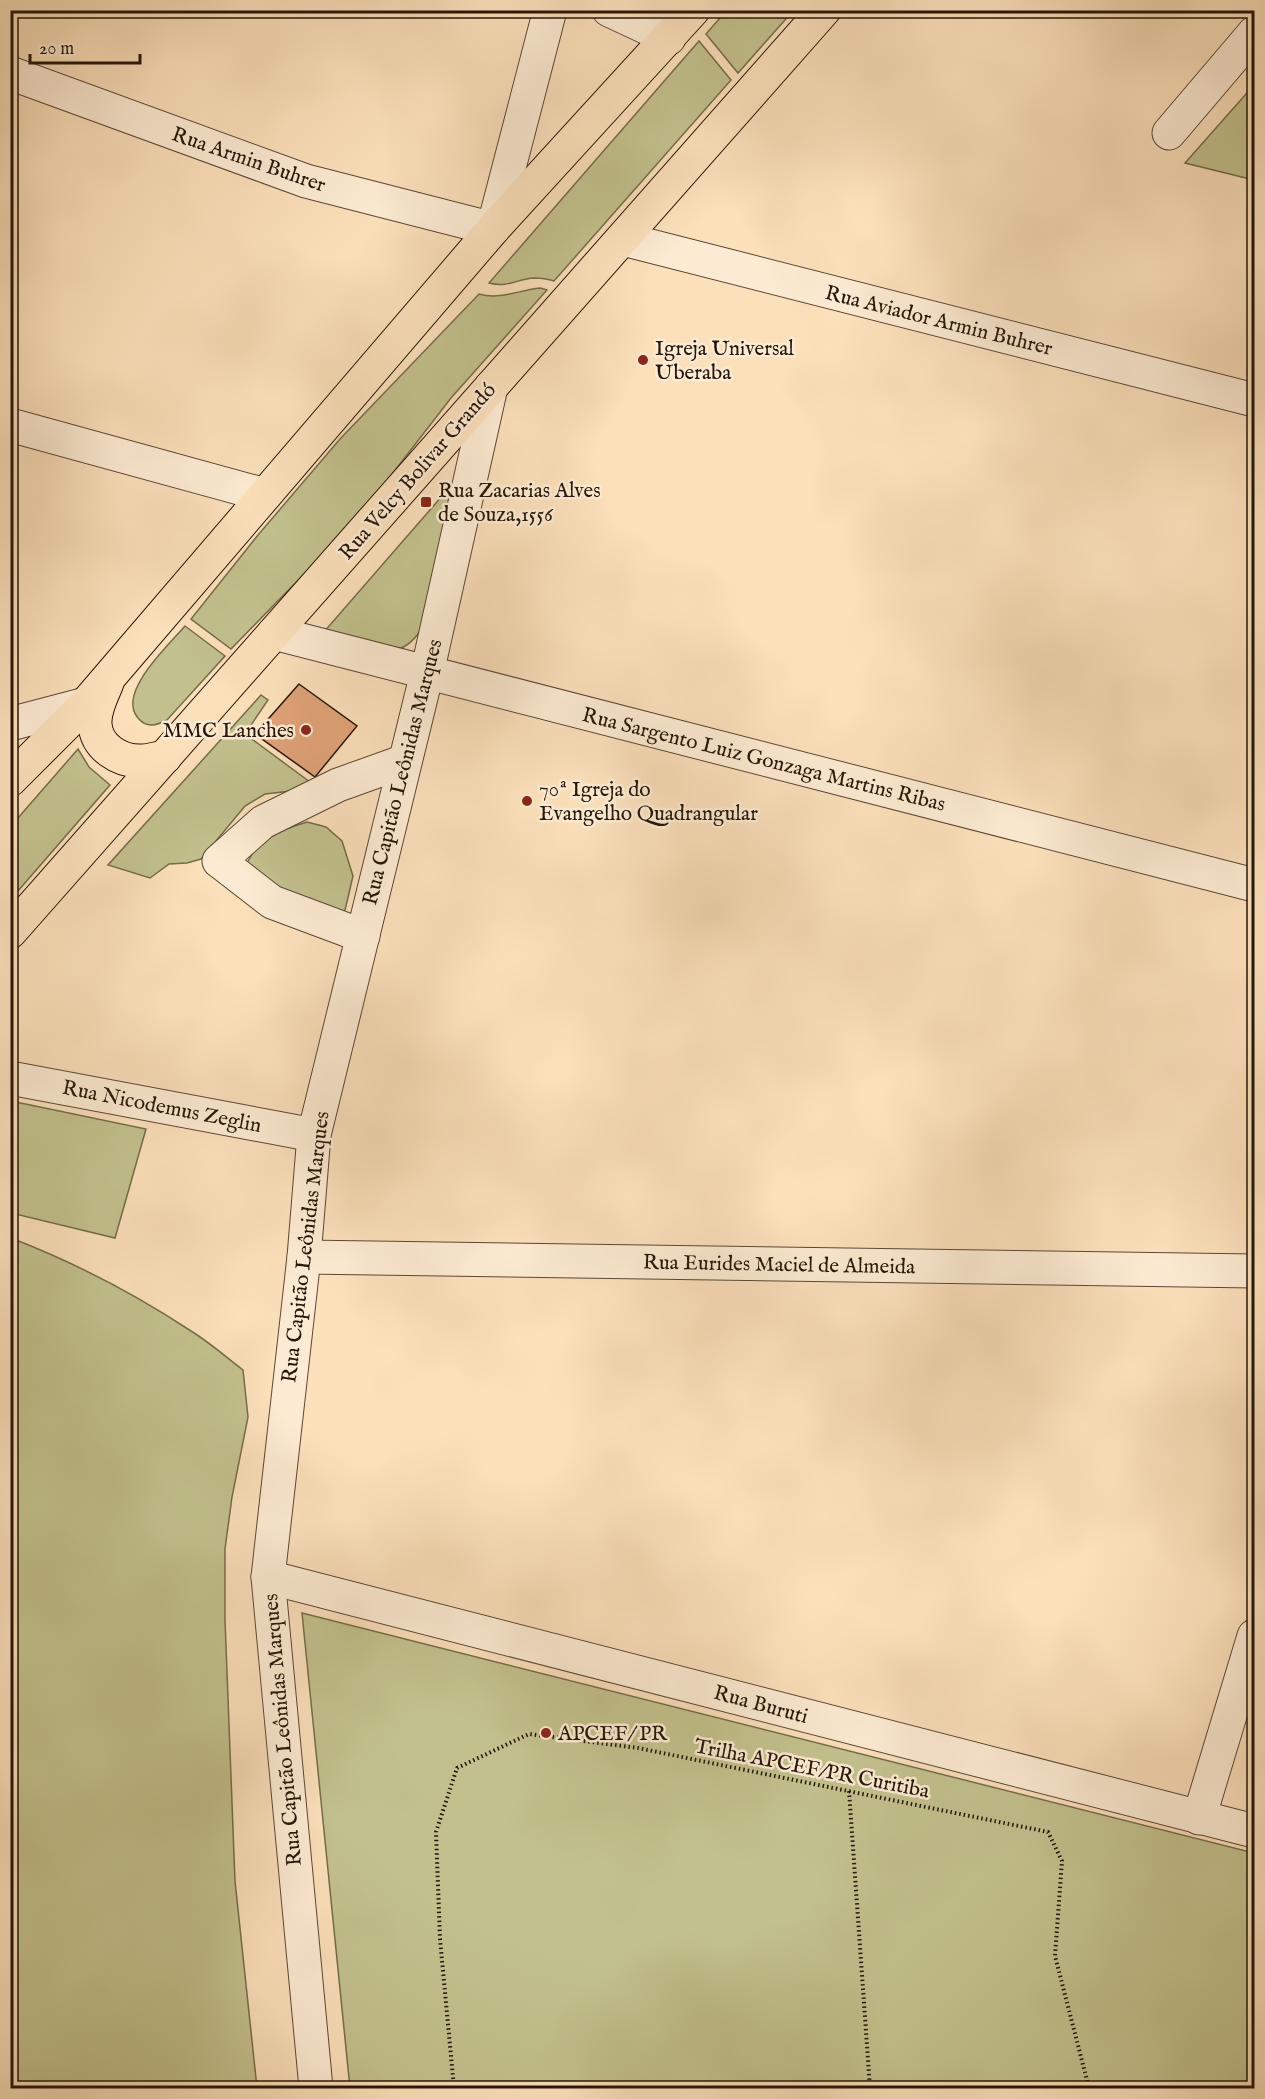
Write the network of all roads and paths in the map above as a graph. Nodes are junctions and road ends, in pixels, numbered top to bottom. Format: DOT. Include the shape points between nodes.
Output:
graph roads {
  1 [pos="550,10"];
  2 [pos="609,10"];
  3 [pos="693,10"];
  4 [pos="825,10"];
  5 [pos="1254,33"];
  6 [pos="669,38"];
  7 [pos="10,73"];
  8 [pos="1169,133"];
  9 [pos="493,229"];
  10 [pos="622,239"];
  11 [pos="492,387"];
  12 [pos="1254,400"];
  13 [pos="10,425"];
  14 [pos="265,495"];
  15 [pos="274,633"];
  16 [pos="427,673"];
  17 [pos="110,676"];
  18 [pos="86,704"];
  19 [pos="10,724"];
  20 [pos="165,757"];
  21 [pos="405,761"];
  22 [pos="10,780"];
  23 [pos="1254,885"];
  24 [pos="10,932"];
  25 [pos="363,936"];
  26 [pos="10,1077"];
  27 [pos="314,1135"];
  28 [pos="304,1257"];
  29 [pos="1254,1271"];
  30 [pos="268,1577"];
  31 [pos="1254,1636"];
  32 [pos="849,1791"];
  33 [pos="1199,1818"];
  34 [pos="1254,1831"];
  35 [pos="316,2088"];
  36 [pos="454,2088"];
  37 [pos="870,2088"];
  38 [pos="1089,2088"];
  1 -- 9 [label="street"];
  2 -- 6 [label="street"];
  3 -- 6 [label="main road"];
  4 -- 10 [label="main road, Rua Velcy Bolivar Grandó"];
  5 -- 8 [label="street"];
  6 -- 9 [label="main road"];
  7 -- 9 [label="street, Rua Armin Buhrer" via="306,181"];
  9 -- 14 [label="main road"];
  10 -- 11 [label="main road, Rua Velcy Bolivar Grandó"];
  10 -- 12 [label="street, Rua Aviador Armin Buhrer"];
  11 -- 15 [label="main road, Rua Velcy Bolivar Grandó"];
  11 -- 16 [label="street, Rua Capitão Leônidas Marques"];
  13 -- 14 [label="street"];
  14 -- 17 [label="main road"];
  15 -- 16 [label="street, Rua Sargento Luiz Gonzaga Martins Ribas"];
  15 -- 20 [label="main road, Rua Velcy Bolivar Grandó"];
  16 -- 21 [label="street, Rua Capitão Leônidas Marques"];
  16 -- 23 [label="street, Rua Sargento Luiz Gonzaga Martins Ribas"];
  17 -- 18 [label="main road"];
  17 -- 20 [label="main road" via="98,705 98,738 108,751 124,758 141,761"];
  18 -- 19 [label="street"];
  18 -- 22 [label="main road"];
  20 -- 24 [label="main road, Rua Velcy Bolivar Grandó"];
  21 -- 25 [label="street, Rua Capitão Leônidas Marques"];
  21 -- 25 [label="street" via="338,785 263,822 219,861 272,902"];
  25 -- 27 [label="street, Rua Capitão Leônidas Marques"];
  26 -- 27 [label="street, Rua Nicodemus Zeglin"];
  27 -- 28 [label="street, Rua Capitão Leônidas Marques"];
  28 -- 29 [label="street, Rua Eurides Maciel de Almeida"];
  28 -- 30 [label="street, Rua Capitão Leônidas Marques"];
  30 -- 33 [label="street, Rua Buruti"];
  30 -- 35 [label="street, Rua Capitão Leônidas Marques"];
  31 -- 33 [label="street"];
  32 -- 36 [label="path, Trilha APCEF/PR Curitiba" via="638,1748 529,1734 457,1768 436,1832 440,1939"];
  32 -- 37 [label="path"];
  32 -- 38 [label="path, Trilha APCEF/PR Curitiba" via="1048,1832 1062,1861 1055,1956"];
  33 -- 34 [label="street, Rua Buruti"];
}
